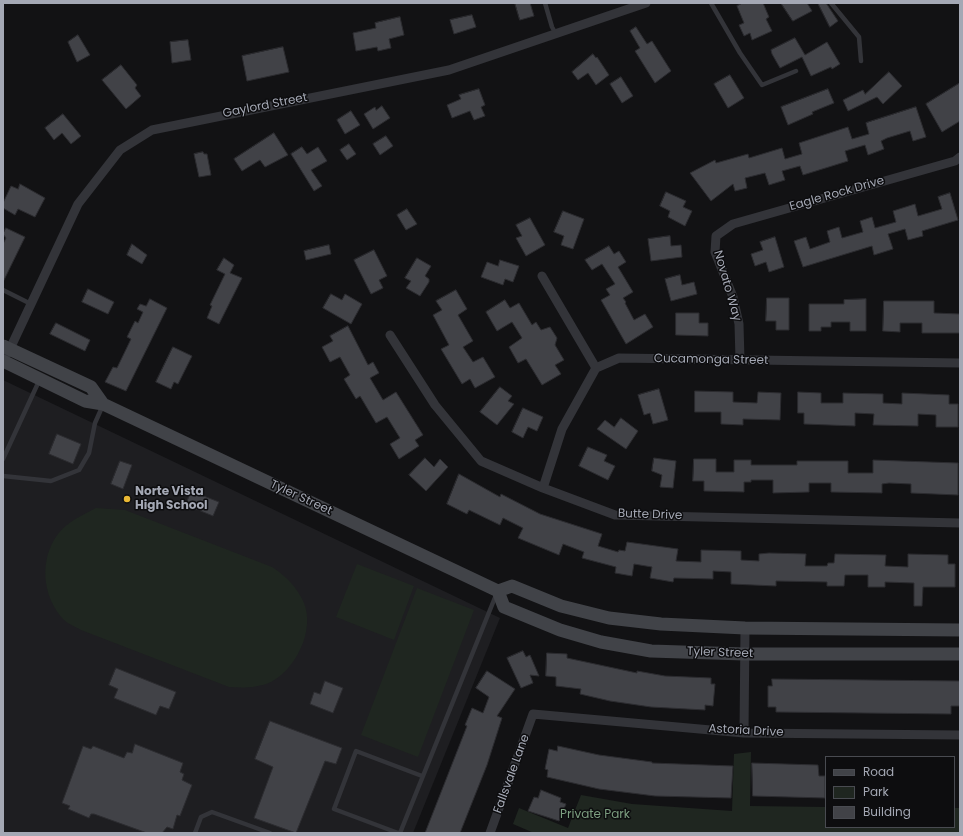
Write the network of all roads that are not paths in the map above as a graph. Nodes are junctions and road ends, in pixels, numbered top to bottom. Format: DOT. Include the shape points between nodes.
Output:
graph roads {
  1 [pos="545,3"];
  2 [pos="646,3"];
  3 [pos="711,3"];
  4 [pos="831,3"];
  5 [pos="556,34"];
  6 [pos="861,61"];
  7 [pos="796,71"];
  8 [pos="960,157"];
  9 [pos="716,236"];
  10 [pos="542,276"];
  11 [pos="3,290"];
  12 [pos="31,304"];
  13 [pos="390,335"];
  14 [pos="7,348"];
  15 [pos="740,360"];
  16 [pos="4,362"];
  17 [pos="960,363"];
  18 [pos="596,368"];
  19 [pos="40,379"];
  20 [pos="104,404"];
  21 [pos="3,459"];
  22 [pos="3,476"];
  23 [pos="542,488"];
  24 [pos="960,523"];
  25 [pos="498,591"];
  26 [pos="745,628"];
  27 [pos="960,630"];
  28 [pos="744,654"];
  29 [pos="960,654"];
  30 [pos="533,714"];
  31 [pos="744,733"];
  32 [pos="960,735"];
  33 [pos="422,776"];
  34 [pos="195,833"];
  35 [pos="270,833"];
  36 [pos="399,833"];
  37 [pos="490,833"];
  1 -- 5 [label="lane"];
  2 -- 5 [label="street, Gaylord Street"];
  3 -- 7 [label="lane" via="762,85"];
  4 -- 6 [label="lane" via="859,37"];
  5 -- 12 [label="street, Gaylord Street" via="449,70 152,130 120,150 78,204"];
  8 -- 9 [label="street, Eagle Rock Drive" via="955,161 733,224"];
  9 -- 15 [label="street, Novato Way" via="715,252 733,297 739,324"];
  10 -- 18 [label="street"];
  11 -- 12 [label="lane"];
  12 -- 14 [label="street, Gaylord Street"];
  13 -- 23 [label="street, Butte Drive" via="435,405 481,461"];
  14 -- 16 [label="street, Gaylord Street"];
  14 -- 20 [label="main road, Tyler Street" via="91,387"];
  15 -- 17 [label="street, Cucamonga Street"];
  15 -- 18 [label="street, Cucamonga Street" via="620,358"];
  16 -- 19 [label="main road, Tyler Street"];
  18 -- 23 [label="street" via="562,428"];
  19 -- 20 [label="main road, Tyler Street" via="85,401"];
  19 -- 21 [label="lane"];
  20 -- 22 [label="lane" via="95,423 89,453 79,470 51,481"];
  20 -- 25 [label="main road, Tyler Street"];
  23 -- 24 [label="street, Butte Drive" via="615,515"];
  25 -- 26 [label="main road" via="512,586 561,606 609,618 661,624"];
  25 -- 28 [label="main road, Tyler Street" via="504,607 560,630 601,642 651,651"];
  25 -- 33 [label="lane"];
  26 -- 27 [label="main road"];
  26 -- 28 [label="street"];
  28 -- 29 [label="main road, Tyler Street"];
  28 -- 31 [label="street"];
  30 -- 31 [label="street, Astoria Drive"];
  30 -- 37 [label="street, Fallsvale Lane"];
  31 -- 32 [label="street, Astoria Drive"];
  33 -- 36 [label="lane"];
  33 -- 36 [label="lane" via="356,751 334,809"];
  34 -- 35 [label="lane" via="201,817 212,812"];
}
